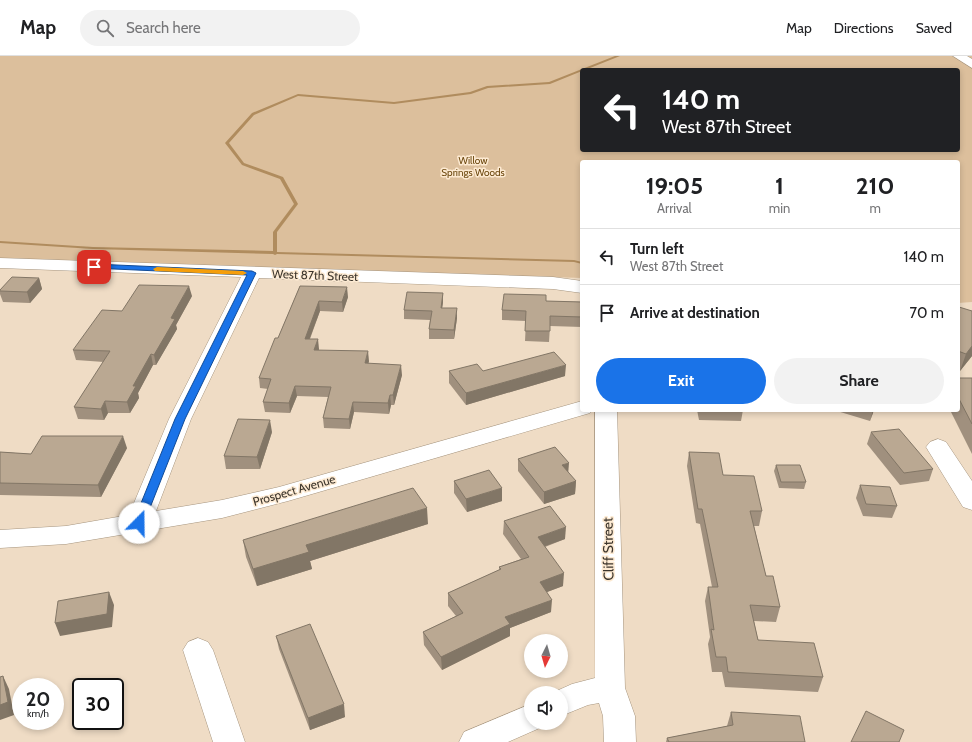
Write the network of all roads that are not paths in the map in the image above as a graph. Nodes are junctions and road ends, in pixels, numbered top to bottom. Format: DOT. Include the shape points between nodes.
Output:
graph roads {
  1 [pos="959,56"];
  2 [pos="972,64"];
  3 [pos="0,263"];
  4 [pos="252,273"];
  5 [pos="580,287"];
  6 [pos="580,409"];
  7 [pos="606,412"];
  8 [pos="938,447"];
  9 [pos="972,501"];
  10 [pos="139,523"];
  11 [pos="0,539"];
  12 [pos="198,650"];
  13 [pos="610,688"];
  14 [pos="568,700"];
  15 [pos="524,720"];
  16 [pos="229,742"];
  17 [pos="476,742"];
  18 [pos="620,742"];
  1 -- 2 [label="street"];
  3 -- 4 [label="street, West 87th Street"];
  4 -- 5 [label="street, West 87th Street" via="553,283"];
  4 -- 10 [label="street" via="180,419"];
  6 -- 10 [label="street, Prospect Avenue" via="279,495 222,509"];
  7 -- 13 [label="street, Cliff Street"];
  8 -- 9 [label="street"];
  10 -- 11 [label="street, Prospect Avenue" via="66,535"];
  12 -- 16 [label="street"];
  13 -- 14 [label="street" via="583,693"];
  13 -- 18 [label="street, Cliff Street" via="619,716"];
  15 -- 17 [label="street"];
}
